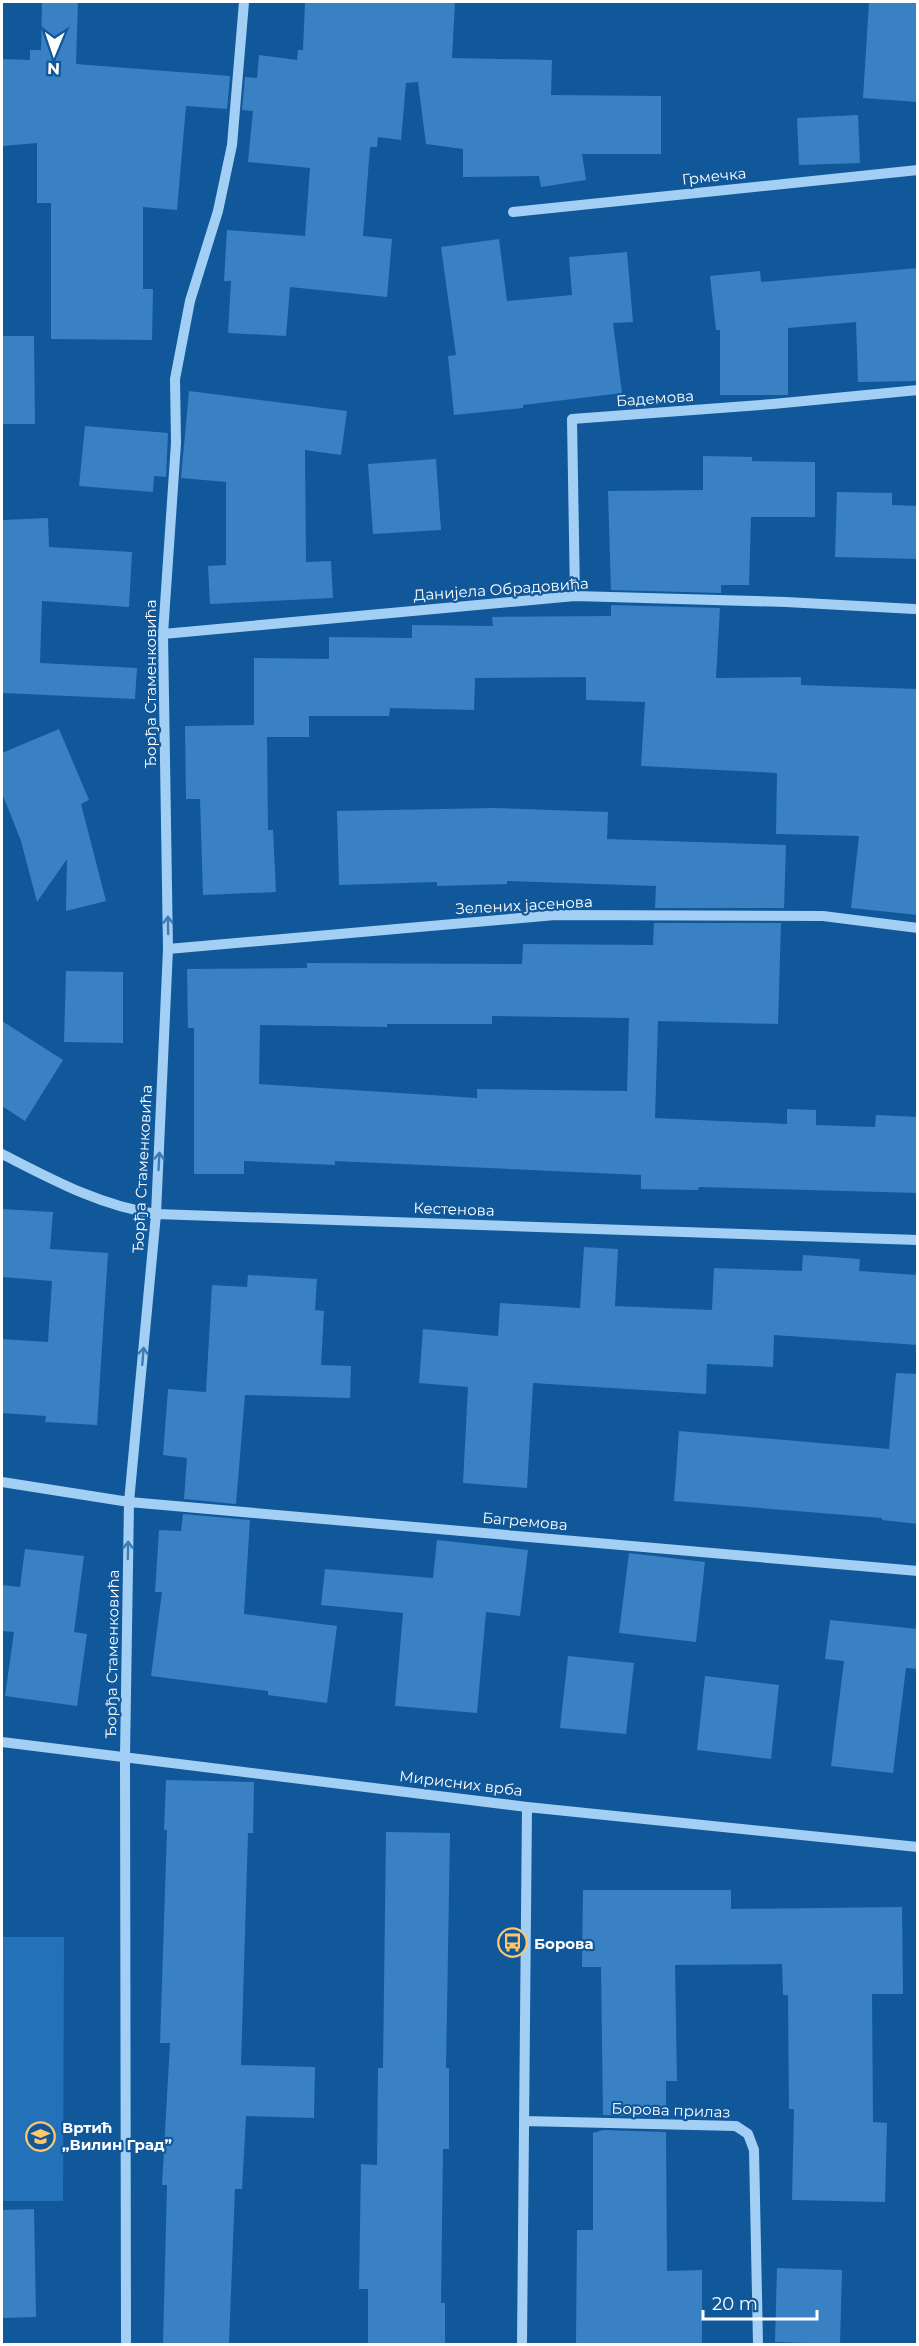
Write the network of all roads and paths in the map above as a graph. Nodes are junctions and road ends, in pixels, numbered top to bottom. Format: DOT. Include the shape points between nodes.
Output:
graph roads {
  1 [pos="244,2"];
  2 [pos="918,170"];
  3 [pos="513,212"];
  4 [pos="918,390"];
  5 [pos="575,596"];
  6 [pos="914,609"];
  7 [pos="163,634"];
  8 [pos="918,928"];
  9 [pos="168,949"];
  10 [pos="2,1154"];
  11 [pos="156,1214"];
  12 [pos="918,1240"];
  13 [pos="2,1482"];
  14 [pos="129,1502"];
  15 [pos="918,1571"];
  16 [pos="2,1742"];
  17 [pos="125,1755"];
  18 [pos="528,1807"];
  19 [pos="918,1847"];
  20 [pos="524,2121"];
  21 [pos="126,2344"];
  22 [pos="522,2344"];
  23 [pos="758,2344"];
  1 -- 7 [label="street, Ђорђа Стаменковића" via="232,145 218,211 190,301 175,379 176,443"];
  2 -- 3 [label="street, Грмечка"];
  4 -- 5 [label="street, Бадемова" via="572,419"];
  5 -- 6 [label="street, Данијела Обрадовића"];
  5 -- 7 [label="street, Данијела Обрадовића"];
  9 -- 7 [label="street, Ђорђа Стаменковића, one-way"];
  8 -- 9 [label="street, Зелених јасенова" via="823,916 555,915"];
  11 -- 9 [label="street, Ђорђа Стаменковића, one-way"];
  10 -- 11 [label="street, Кестенова" via="124,1210"];
  11 -- 12 [label="street, Кестенова"];
  14 -- 11 [label="street, Ђорђа Стаменковића, one-way"];
  13 -- 14 [label="street, Багремова"];
  14 -- 15 [label="street, Багремова"];
  17 -- 14 [label="street, Ђорђа Стаменковића, one-way"];
  16 -- 17 [label="street, Мирисних врба"];
  17 -- 18 [label="street, Мирисних врба"];
  17 -- 21 [label="street, Ђорђа Стаменковића"];
  18 -- 19 [label="street, Мирисних врба"];
  18 -- 20 [label="street"];
  20 -- 22 [label="street"];
  20 -- 23 [label="street, Борова прилаз" via="736,2126 748,2134 754,2150"];
}
